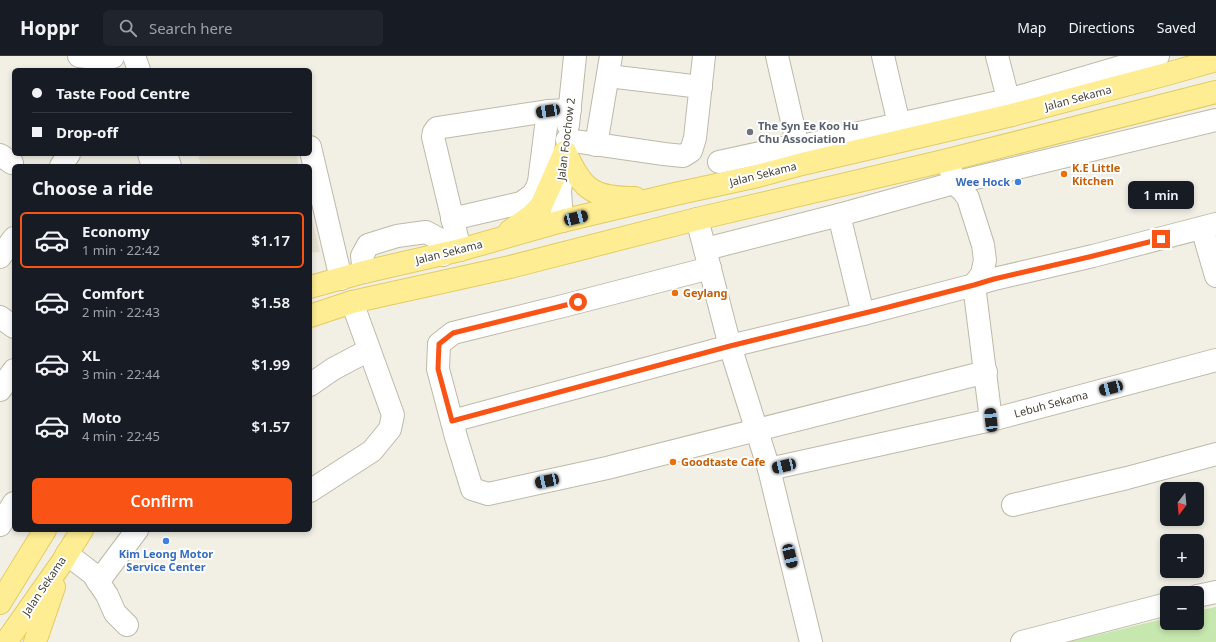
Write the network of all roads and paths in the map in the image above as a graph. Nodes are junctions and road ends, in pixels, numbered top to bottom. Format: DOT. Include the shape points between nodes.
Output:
graph roads {
  1 [pos="78,56"];
  2 [pos="134,56"];
  3 [pos="575,56"];
  4 [pos="704,56"];
  5 [pos="777,56"];
  6 [pos="883,56"];
  7 [pos="996,56"];
  8 [pos="1216,60"];
  9 [pos="114,61"];
  10 [pos="1163,65"];
  11 [pos="609,66"];
  12 [pos="138,68"];
  13 [pos="1216,76"];
  14 [pos="701,87"];
  15 [pos="1216,92"];
  16 [pos="1010,108"];
  17 [pos="570,110"];
  18 [pos="548,111"];
  19 [pos="1216,120"];
  20 [pos="899,124"];
  21 [pos="596,144"];
  22 [pos="566,146"];
  23 [pos="794,153"];
  24 [pos="752,155"];
  25 [pos="312,156"];
  26 [pos="948,160"];
  27 [pos="719,162"];
  28 [pos="758,176"];
  29 [pos="954,183"];
  30 [pos="675,194"];
  31 [pos="839,215"];
  32 [pos="452,219"];
  33 [pos="697,219"];
  34 [pos="562,222"];
  35 [pos="1209,226"];
  36 [pos="663,228"];
  37 [pos="498,240"];
  38 [pos="12,241"];
  39 [pos="451,252"];
  40 [pos="0,256"];
  41 [pos="708,258"];
  42 [pos="1216,276"];
  43 [pos="341,279"];
  44 [pos="974,285"];
  45 [pos="312,286"];
  46 [pos="352,302"];
  47 [pos="863,314"];
  48 [pos="312,315"];
  49 [pos="0,317"];
  50 [pos="12,326"];
  51 [pos="730,346"];
  52 [pos="369,350"];
  53 [pos="1216,360"];
  54 [pos="986,372"];
  55 [pos="12,373"];
  56 [pos="312,384"];
  57 [pos="0,390"];
  58 [pos="991,420"];
  59 [pos="452,421"];
  60 [pos="757,430"];
  61 [pos="1216,454"];
  62 [pos="769,469"];
  63 [pos="312,490"];
  64 [pos="12,506"];
  65 [pos="1014,506"];
  66 [pos="0,525"];
  67 [pos="44,532"];
  68 [pos="81,532"];
  69 [pos="136,532"];
  70 [pos="65,557"];
  71 [pos="26,560"];
  72 [pos="98,582"];
  73 [pos="0,584"];
  74 [pos="1216,592"];
  75 [pos="1204,595"];
  76 [pos="0,603"];
  77 [pos="1160,606"];
  78 [pos="127,624"];
  79 [pos="6,642"];
  80 [pos="35,642"];
  81 [pos="811,642"];
  82 [pos="1022,642"];
  1 -- 9 [label="street"];
  2 -- 12 [label="street"];
  3 -- 17 [label="street, Jalan Foochow 2"];
  4 -- 14 [label="street"];
  5 -- 23 [label="street"];
  6 -- 20 [label="street"];
  7 -- 16 [label="street"];
  8 -- 10 [label="main road, Jalan Sekama"];
  10 -- 13 [label="main road" via="1198,79"];
  10 -- 16 [label="main road, Jalan Sekama"];
  11 -- 14 [label="street"];
  11 -- 21 [label="street"];
  14 -- 21 [label="street" via="695,138 691,151 683,156"];
  15 -- 26 [label="main road"];
  16 -- 20 [label="street"];
  16 -- 23 [label="main road, Jalan Sekama"];
  17 -- 18 [label="street"];
  17 -- 22 [label="street, Jalan Foochow 2"];
  18 -- 32 [label="street" via="539,182 531,197 521,202"];
  18 -- 32 [label="street" via="437,128 433,136"];
  19 -- 29 [label="street"];
  20 -- 23 [label="street"];
  21 -- 22 [label="street"];
  22 -- 30 [label="main road" via="580,178 592,191 612,197 638,198"];
  22 -- 34 [label="street, Jalan Foochow 2" via="560,191"];
  22 -- 37 [label="main road" via="541,206"];
  23 -- 24 [label="street"];
  23 -- 28 [label="main road, Jalan Sekama"];
  24 -- 27 [label="street"];
  24 -- 28 [label="street"];
  25 -- 43 [label="street"];
  26 -- 29 [label="street"];
  26 -- 33 [label="main road"];
  28 -- 30 [label="main road, Jalan Sekama"];
  29 -- 31 [label="street"];
  29 -- 44 [label="street" via="968,198 983,244 985,260 982,274"];
  30 -- 34 [label="main road, Jalan Sekama"];
  31 -- 41 [label="street"];
  31 -- 47 [label="street"];
  32 -- 39 [label="street"];
  33 -- 36 [label="main road"];
  33 -- 41 [label="street"];
  34 -- 36 [label="main road" via="575,236 634,226"];
  34 -- 37 [label="main road, Jalan Sekama"];
  35 -- 42 [label="street"];
  35 -- 44 [label="street"];
  36 -- 46 [label="main road" via="510,267"];
  37 -- 39 [label="main road, Jalan Sekama"];
  38 -- 40 [label="street"];
  39 -- 43 [label="main road, Jalan Sekama"];
  41 -- 51 [label="street"];
  41 -- 59 [label="street" via="563,306 453,333 439,344 438,369"];
  43 -- 45 [label="main road, Jalan Sekama"];
  44 -- 47 [label="street"];
  44 -- 54 [label="street"];
  46 -- 48 [label="main road"];
  46 -- 52 [label="street"];
  47 -- 51 [label="street"];
  49 -- 50 [label="street"];
  51 -- 59 [label="street"];
  51 -- 60 [label="street"];
  52 -- 56 [label="street"];
  52 -- 63 [label="street" via="394,415 390,429 372,451"];
  53 -- 58 [label="street, Lebuh Sekama"];
  54 -- 58 [label="street"];
  54 -- 60 [label="street"];
  55 -- 57 [label="street"];
  58 -- 62 [label="street, Lebuh Sekama"];
  59 -- 60 [label="street" via="472,489 488,494 607,468"];
  60 -- 62 [label="street"];
  61 -- 65 [label="street"];
  62 -- 81 [label="street"];
  64 -- 66 [label="street"];
  67 -- 71 [label="main road"];
  68 -- 70 [label="main road, Jalan Sekama"];
  69 -- 72 [label="street"];
  70 -- 72 [label="street" via="93,574"];
  70 -- 79 [label="main road, Jalan Sekama"];
  70 -- 80 [label="main road"];
  71 -- 73 [label="main road"];
  71 -- 76 [label="main road"];
  72 -- 78 [label="street" via="115,613"];
  74 -- 75 [label="street"];
  77 -- 82 [label="street"];
}
